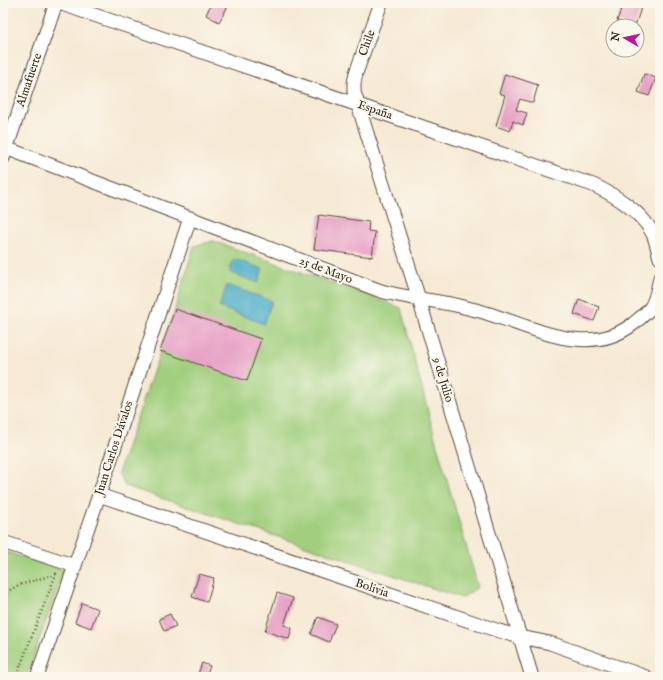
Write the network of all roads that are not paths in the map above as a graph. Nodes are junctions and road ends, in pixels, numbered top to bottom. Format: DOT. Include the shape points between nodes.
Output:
graph roads {
  1 [pos="56,3"];
  2 [pos="59,3"];
  3 [pos="381,3"];
  4 [pos="354,83"];
  5 [pos="358,104"];
  6 [pos="4,151"];
  7 [pos="190,218"];
  8 [pos="660,258"];
  9 [pos="660,278"];
  10 [pos="419,299"];
  11 [pos="656,306"];
  12 [pos="99,495"];
  13 [pos="3,542"];
  14 [pos="75,566"];
  15 [pos="520,637"];
  16 [pos="37,677"];
  17 [pos="532,677"];
  18 [pos="646,677"];
  1 -- 6 [label="street, Almafuerte"];
  2 -- 5 [label="street, España"];
  3 -- 4 [label="street, Chile"];
  4 -- 5 [label="street, 9 de Julio"];
  5 -- 8 [label="street, España" via="604,190 619,199 645,222 657,245"];
  5 -- 10 [label="street, 9 de Julio"];
  6 -- 7 [label="street, 25 de Mayo"];
  7 -- 10 [label="street, 25 de Mayo" via="381,292"];
  7 -- 12 [label="street, Juan Carlos Dávalos"];
  9 -- 11 [label="street"];
  10 -- 11 [label="street, 25 de Mayo" via="486,313 562,338 585,340 602,338 626,330"];
  10 -- 15 [label="street, 9 de Julio"];
  12 -- 14 [label="street, Juan Carlos Dávalos"];
  12 -- 15 [label="street, Bolivia"];
  13 -- 14 [label="street"];
  14 -- 16 [label="street, Juan Carlos Dávalos"];
  15 -- 17 [label="street, 9 de Julio"];
  15 -- 18 [label="street, Bolivia" via="550,643"];
}
